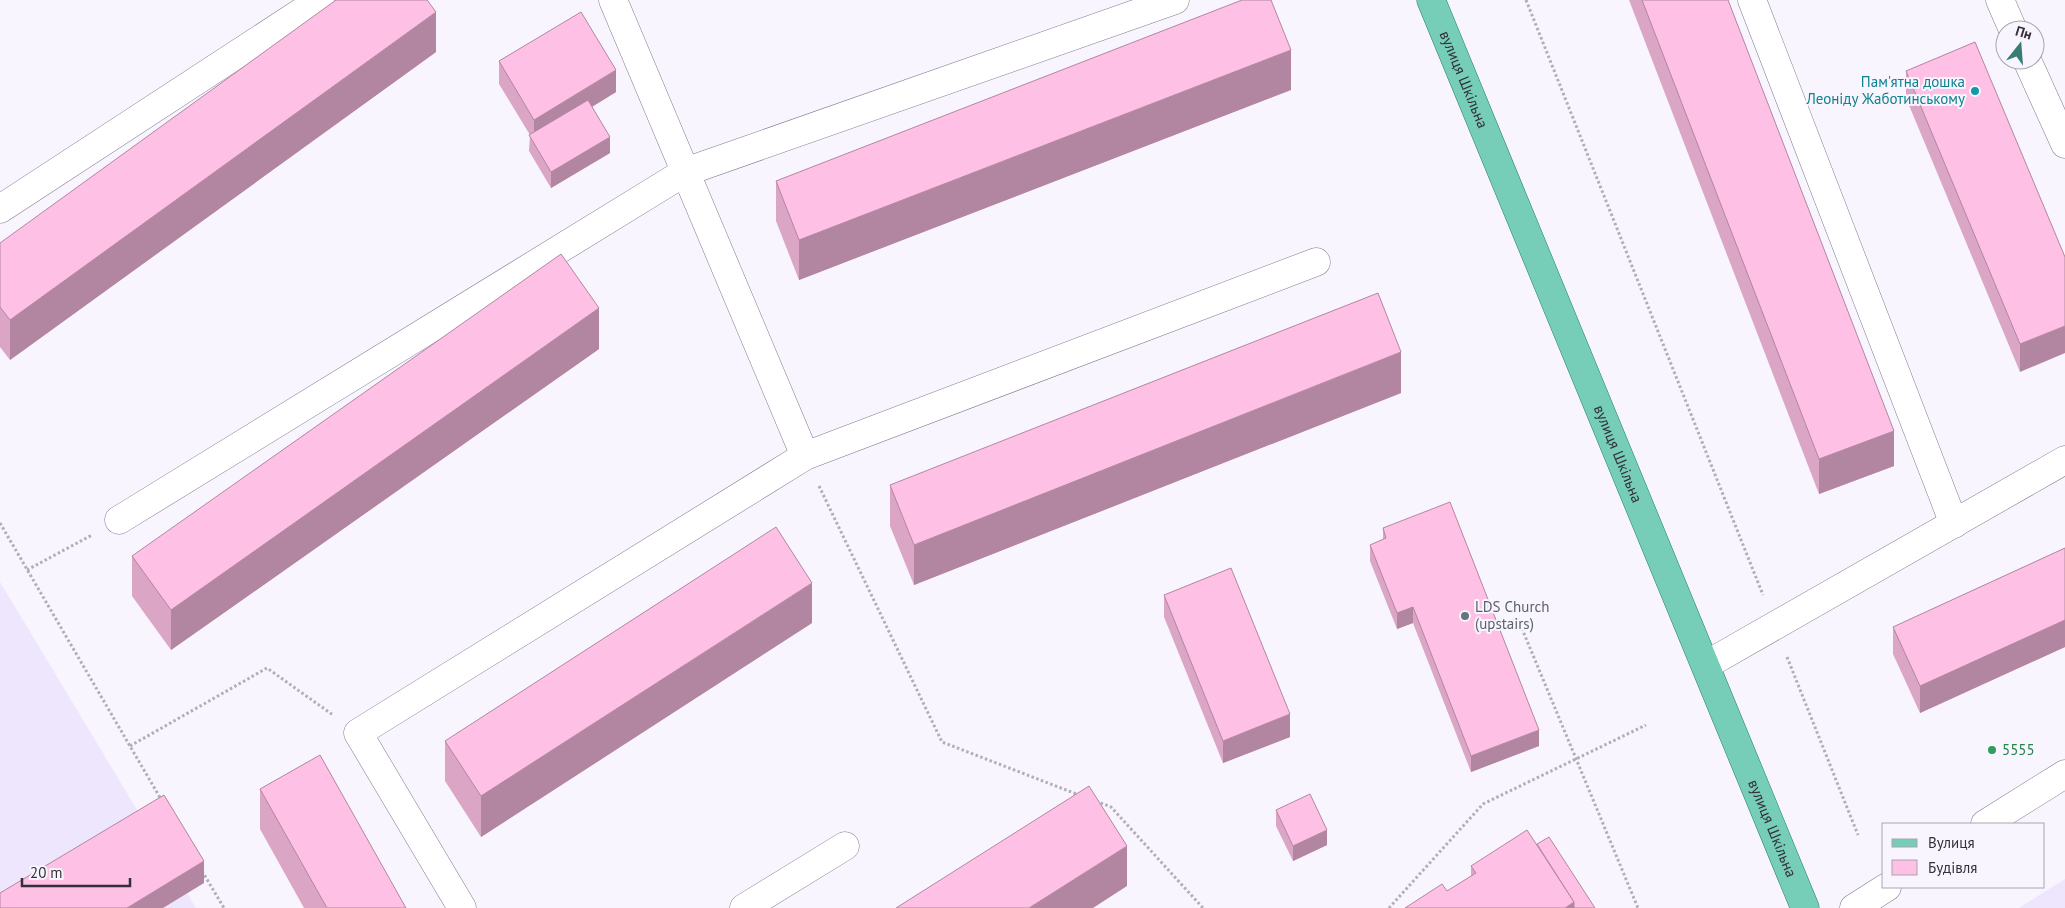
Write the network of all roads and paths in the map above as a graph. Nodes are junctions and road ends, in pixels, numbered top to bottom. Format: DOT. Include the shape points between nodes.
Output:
graph roads {
  1 [pos="320,0"];
  2 [pos="613,0"];
  3 [pos="1175,0"];
  4 [pos="1431,0"];
  5 [pos="1526,0"];
  6 [pos="1752,0"];
  7 [pos="2000,0"];
  8 [pos="2009,20"];
  9 [pos="2032,70"];
  10 [pos="2065,144"];
  11 [pos="685,172"];
  12 [pos="0,209"];
  13 [pos="1316,262"];
  14 [pos="805,456"];
  15 [pos="2065,460"];
  16 [pos="119,520"];
  17 [pos="0,523"];
  18 [pos="1954,524"];
  19 [pos="28,570"];
  20 [pos="1518,619"];
  21 [pos="1774,626"];
  22 [pos="1706,665"];
  23 [pos="1646,725"];
  24 [pos="358,733"];
  25 [pos="130,746"];
  26 [pos="1576,759"];
  27 [pos="2065,774"];
  28 [pos="1084,797"];
  29 [pos="1093,800"];
  30 [pos="164,805"];
  31 [pos="1987,823"];
  32 [pos="1858,835"];
  33 [pos="845,846"];
  34 [pos="199,865"];
  35 [pos="1885,888"];
  36 [pos="224,908"];
  37 [pos="462,908"];
  38 [pos="744,908"];
  39 [pos="1204,908"];
  40 [pos="1389,908"];
  41 [pos="1638,908"];
  42 [pos="1805,908"];
  43 [pos="1854,908"];
  1 -- 12 [label="street"];
  2 -- 11 [label="street"];
  3 -- 11 [label="street"];
  4 -- 22 [label="main road, вулиця Шкільна"];
  5 -- 21 [label="path"];
  6 -- 18 [label="street"];
  7 -- 8 [label="street"];
  9 -- 10 [label="street"];
  11 -- 14 [label="street"];
  11 -- 16 [label="street"];
  13 -- 14 [label="street"];
  14 -- 24 [label="street"];
  14 -- 28 [label="path" via="942,742"];
  15 -- 18 [label="street"];
  16 -- 19 [label="path"];
  17 -- 19 [label="path"];
  18 -- 21 [label="street"];
  19 -- 25 [label="path"];
  20 -- 26 [label="path"];
  21 -- 22 [label="street"];
  21 -- 32 [label="path"];
  22 -- 42 [label="main road, вулиця Шкільна"];
  23 -- 26 [label="path"];
  24 -- 25 [label="path" via="267,668"];
  24 -- 37 [label="street"];
  25 -- 30 [label="path"];
  26 -- 40 [label="path" via="1483,804"];
  26 -- 41 [label="path"];
  27 -- 31 [label="street"];
  29 -- 39 [label="path" via="1111,807"];
  33 -- 38 [label="street"];
  34 -- 36 [label="path"];
  35 -- 43 [label="street"];
}
